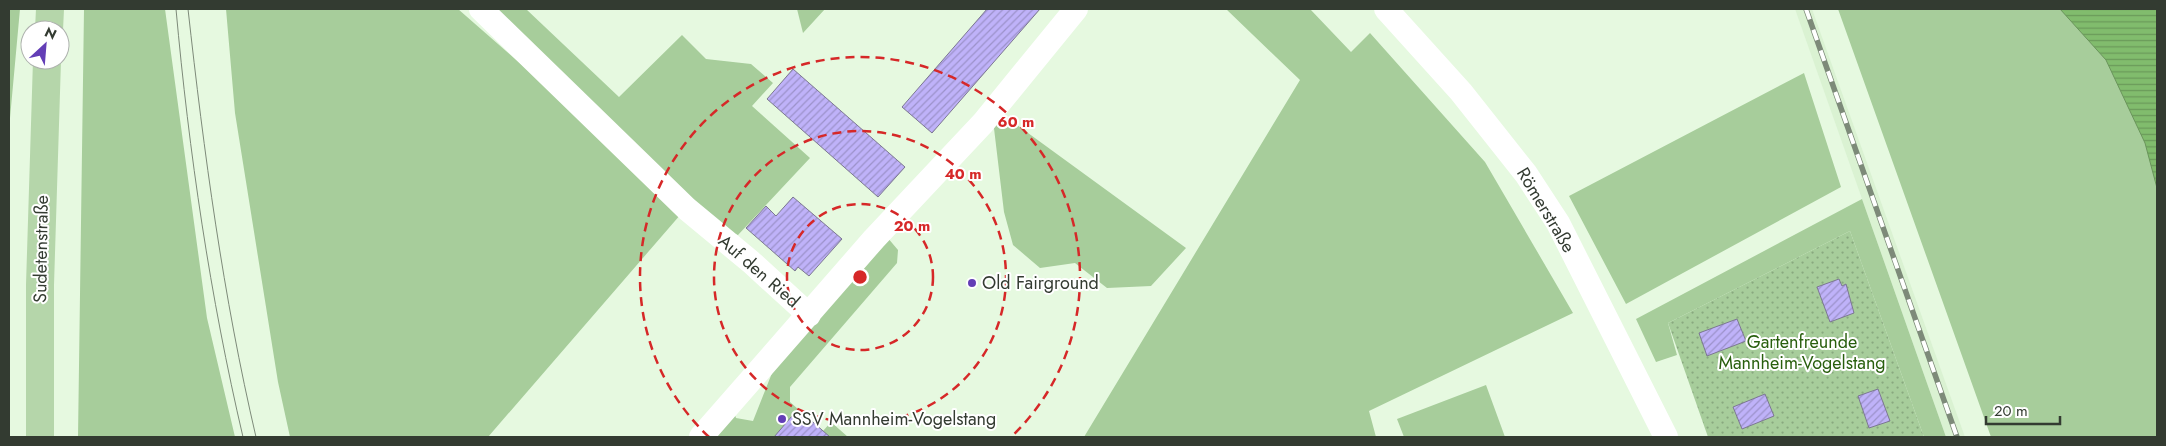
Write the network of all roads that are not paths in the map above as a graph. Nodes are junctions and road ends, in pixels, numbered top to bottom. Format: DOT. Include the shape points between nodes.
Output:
graph roads {
  1 [pos="481,9"];
  2 [pos="1076,9"];
  3 [pos="1386,9"];
  4 [pos="47,70"];
  5 [pos="809,315"];
  6 [pos="40,437"];
  7 [pos="701,437"];
  8 [pos="1666,437"];
  1 -- 5 [label="street, Auf den Ried" via="687,209"];
  2 -- 5 [label="street, Auf den Ried" via="982,123"];
  3 -- 8 [label="street, Römerstraße" via="1460,92 1526,174 1558,223"];
  4 -- 6 [label="main road, Sudetenstraße" via="40,285"];
  5 -- 7 [label="street"];
}
